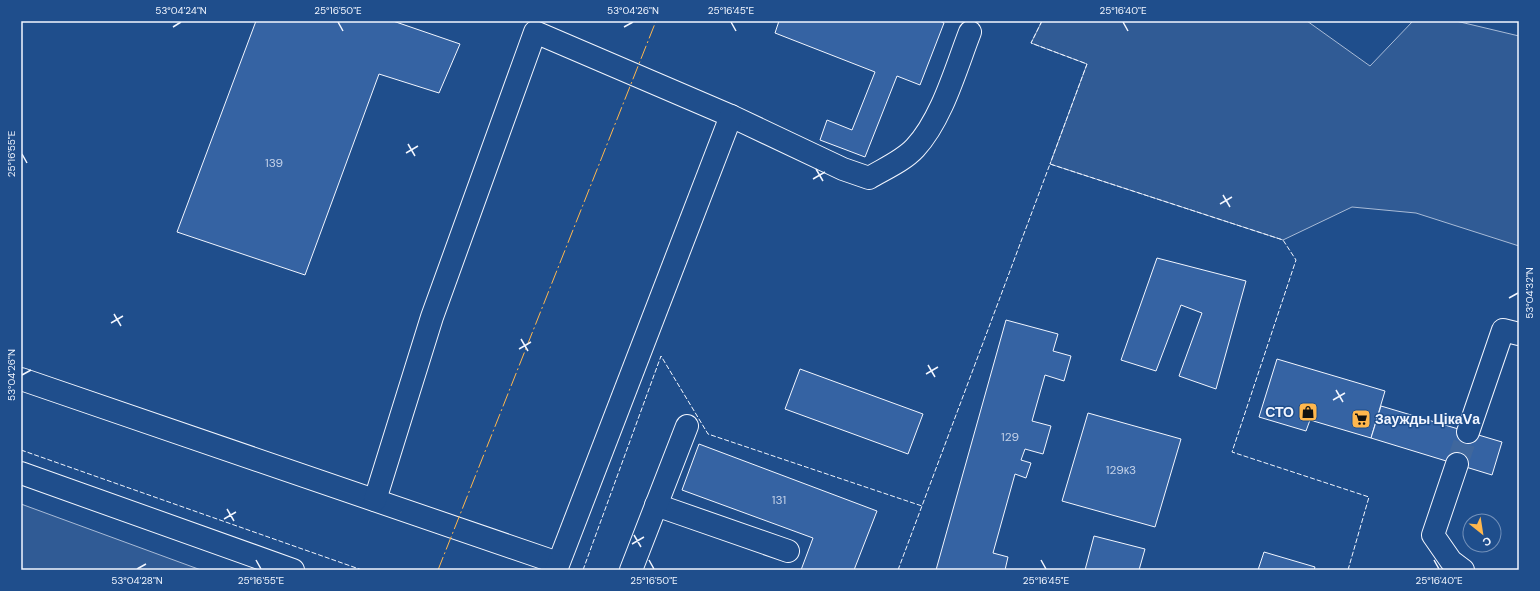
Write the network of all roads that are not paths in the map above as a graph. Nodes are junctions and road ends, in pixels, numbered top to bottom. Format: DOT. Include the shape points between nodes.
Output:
graph roads {
  1 [pos="970,32"];
  2 [pos="731,116"];
  3 [pos="1519,334"];
  4 [pos="21,379"];
  5 [pos="687,426"];
  6 [pos="1468,432"];
  7 [pos="1457,464"];
  8 [pos="21,473"];
  9 [pos="375,500"];
  10 [pos="656,505"];
  11 [pos="788,551"];
  12 [pos="557,566"];
  13 [pos="293,570"];
  14 [pos="631,570"];
  15 [pos="1463,570"];
  1 -- 2 [label="street" via="936,117 915,148 869,178 843,169"];
  2 -- 9 [label="street" via="535,32 432,317"];
  2 -- 12 [label="street"];
  3 -- 6 [label="street" via="1503,330"];
  4 -- 9 [label="street"];
  5 -- 10 [label="street"];
  7 -- 15 [label="street" via="1433,535 1451,561"];
  8 -- 13 [label="street"];
  9 -- 12 [label="street"];
  10 -- 11 [label="street"];
  10 -- 14 [label="street"];
}
